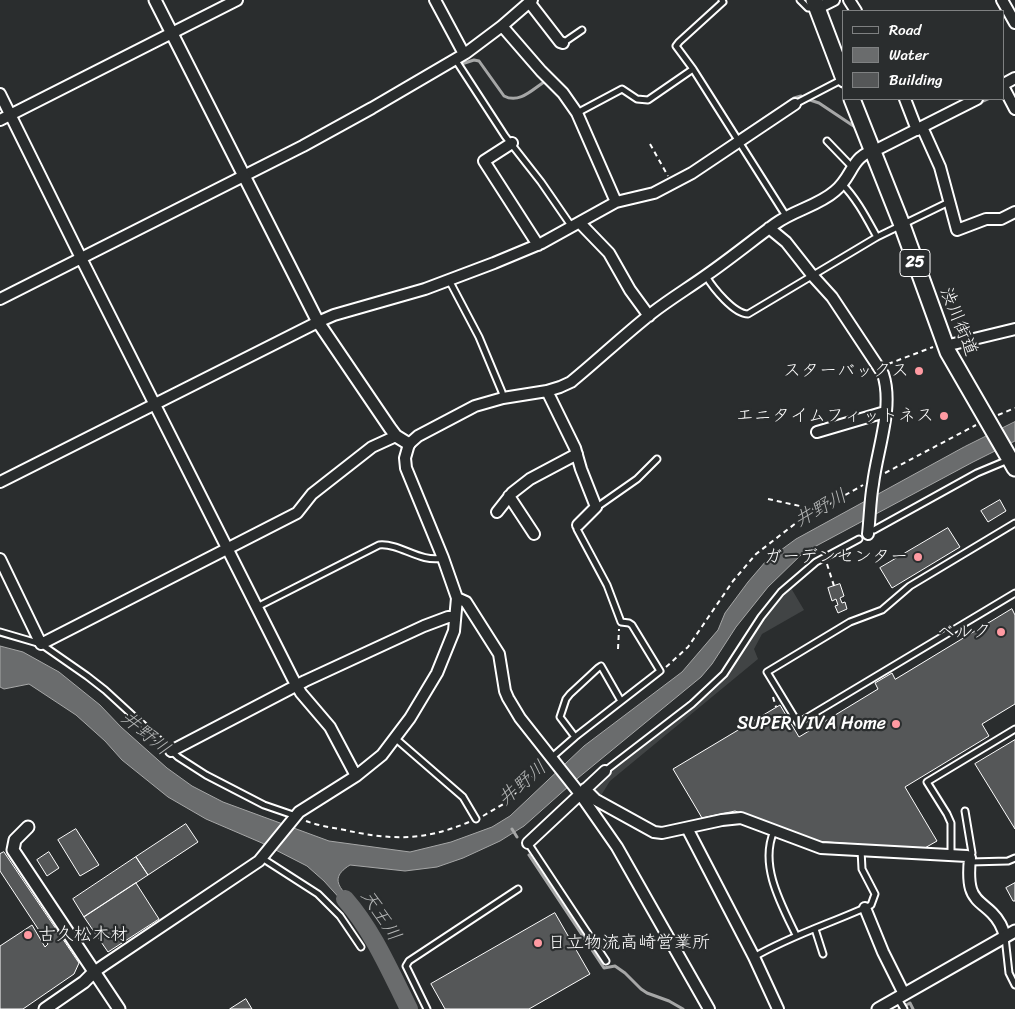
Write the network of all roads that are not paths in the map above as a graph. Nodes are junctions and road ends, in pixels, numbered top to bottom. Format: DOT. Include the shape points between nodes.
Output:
graph roads {
  1 [pos="155,0"];
  2 [pos="237,0"];
  3 [pos="435,0"];
  4 [pos="722,0"];
  5 [pos="800,0"];
  6 [pos="834,0"];
  7 [pos="1002,0"];
  8 [pos="531,1"];
  9 [pos="816,4"];
  10 [pos="1015,23"];
  11 [pos="502,26"];
  12 [pos="582,30"];
  13 [pos="172,33"];
  14 [pos="563,44"];
  15 [pos="459,56"];
  16 [pos="693,69"];
  17 [pos="842,74"];
  18 [pos="842,80"];
  19 [pos="1005,88"];
  20 [pos="0,94"];
  21 [pos="852,100"];
  22 [pos="905,100"];
  23 [pos="975,100"];
  24 [pos="795,104"];
  25 [pos="1015,109"];
  26 [pos="577,113"];
  27 [pos="11,115"];
  28 [pos="0,120"];
  29 [pos="919,128"];
  30 [pos="738,142"];
  31 [pos="827,142"];
  32 [pos="512,143"];
  33 [pos="872,150"];
  34 [pos="852,167"];
  35 [pos="244,176"];
  36 [pos="842,184"];
  37 [pos="616,202"];
  38 [pos="950,202"];
  39 [pos="1015,212"];
  40 [pos="786,216"];
  41 [pos="576,225"];
  42 [pos="902,225"];
  43 [pos="769,228"];
  44 [pos="877,237"];
  45 [pos="538,245"];
  46 [pos="81,258"];
  47 [pos="812,275"];
  48 [pos="706,276"];
  49 [pos="449,280"];
  50 [pos="0,299"];
  51 [pos="649,316"];
  52 [pos="318,322"];
  53 [pos="1015,330"];
  54 [pos="941,346"];
  55 [pos="547,391"];
  56 [pos="503,398"];
  57 [pos="154,405"];
  58 [pos="885,412"];
  59 [pos="816,432"];
  60 [pos="396,436"];
  61 [pos="409,444"];
  62 [pos="577,454"];
  63 [pos="657,459"];
  64 [pos="1012,460"];
  65 [pos="0,482"];
  66 [pos="509,496"];
  67 [pos="596,508"];
  68 [pos="497,512"];
  69 [pos="1015,522"];
  70 [pos="578,525"];
  71 [pos="867,533"];
  72 [pos="534,534"];
  73 [pos="227,550"];
  74 [pos="443,558"];
  75 [pos="0,559"];
  76 [pos="1015,593"];
  77 [pos="456,598"];
  78 [pos="256,607"];
  79 [pos="454,617"];
  80 [pos="0,632"];
  81 [pos="41,644"];
  82 [pos="296,686"];
  83 [pos="621,701"];
  84 [pos="1015,728"];
  85 [pos="575,737"];
  86 [pos="395,738"];
  87 [pos="171,751"];
  88 [pos="551,760"];
  89 [pos="604,771"];
  90 [pos="356,776"];
  91 [pos="581,791"];
  92 [pos="965,811"];
  93 [pos="298,818"];
  94 [pos="476,819"];
  95 [pos="28,827"];
  96 [pos="687,828"];
  97 [pos="774,831"];
  98 [pos="528,843"];
  99 [pos="861,850"];
  100 [pos="952,855"];
  101 [pos="264,856"];
  102 [pos="1015,858"];
  103 [pos="970,860"];
  104 [pos="518,889"];
  105 [pos="865,908"];
  106 [pos="815,929"];
  107 [pos="1010,934"];
  108 [pos="796,935"];
  109 [pos="361,947"];
  110 [pos="824,954"];
  111 [pos="754,957"];
  112 [pos="606,961"];
  113 [pos="94,972"];
  114 [pos="1015,985"];
  115 [pos="901,996"];
  116 [pos="45,1009"];
  117 [pos="119,1009"];
  118 [pos="426,1009"];
  119 [pos="709,1009"];
  120 [pos="778,1009"];
  121 [pos="878,1009"];
  122 [pos="904,1009"];
  1 -- 13 [label="street"];
  2 -- 13 [label="street"];
  3 -- 15 [label="street"];
  4 -- 16 [label="lane" via="676,46"];
  5 -- 9 [label="lane" via="808,8"];
  6 -- 9 [label="street"];
  7 -- 10 [label="street"];
  8 -- 11 [label="street"];
  8 -- 14 [label="street"];
  9 -- 17 [label="main road"];
  11 -- 15 [label="street"];
  11 -- 26 [label="street"];
  12 -- 14 [label="lane"];
  13 -- 27 [label="street"];
  13 -- 35 [label="street"];
  15 -- 32 [label="lane"];
  15 -- 35 [label="street" via="312,141"];
  16 -- 26 [label="lane" via="648,100 637,99 622,88"];
  16 -- 30 [label="lane"];
  18 -- 24 [label="lane"];
  19 -- 25 [label="street"];
  20 -- 27 [label="street"];
  21 -- 33 [label="main road, 渋川街道 / 25"];
  22 -- 29 [label="street"];
  23 -- 29 [label="street"];
  24 -- 30 [label="street"];
  26 -- 37 [label="street"];
  27 -- 28 [label="street"];
  27 -- 46 [label="street"];
  29 -- 33 [label="street"];
  29 -- 38 [label="street" via="940,167"];
  30 -- 37 [label="street" via="673,184 638,198"];
  30 -- 40 [label="lane"];
  31 -- 34 [label="lane"];
  32 -- 41 [label="lane"];
  32 -- 45 [label="street" via="484,161"];
  33 -- 34 [label="street"];
  33 -- 42 [label="main road, 渋川街道 / 25"];
  34 -- 36 [label="street"];
  35 -- 46 [label="street"];
  35 -- 52 [label="street"];
  36 -- 40 [label="street" via="811,206"];
  36 -- 44 [label="lane"];
  37 -- 41 [label="street"];
  38 -- 39 [label="street" via="957,230 986,219 1001,219"];
  38 -- 42 [label="lane"];
  40 -- 43 [label="street"];
  41 -- 45 [label="street"];
  41 -- 51 [label="street" via="609,253"];
  42 -- 44 [label="lane"];
  42 -- 54 [label="main road, 渋川街道 / 25"];
  43 -- 47 [label="street" via="786,242"];
  43 -- 48 [label="street"];
  44 -- 47 [label="lane"];
  45 -- 49 [label="street"];
  46 -- 50 [label="street"];
  46 -- 57 [label="street"];
  47 -- 48 [label="lane" via="748,314 731,306"];
  47 -- 58 [label="street" via="832,297 883,374 887,386"];
  48 -- 51 [label="street"];
  49 -- 52 [label="street"];
  49 -- 56 [label="lane" via="479,337"];
  51 -- 55 [label="street" via="570,382"];
  52 -- 57 [label="street"];
  52 -- 60 [label="street"];
  53 -- 54 [label="street"];
  54 -- 64 [label="main road, 渋川街道 / 25"];
  55 -- 56 [label="street"];
  55 -- 62 [label="street"];
  56 -- 61 [label="street" via="466,410"];
  57 -- 65 [label="street"];
  57 -- 73 [label="street"];
  58 -- 59 [label="street"];
  58 -- 71 [label="street" via="869,484"];
  60 -- 61 [label="street"];
  60 -- 73 [label="street" via="372,447 312,494 297,513"];
  61 -- 74 [label="street" via="406,468"];
  62 -- 66 [label="street" via="530,479"];
  62 -- 67 [label="street"];
  63 -- 67 [label="lane" via="632,483"];
  64 -- 71 [label="lane" via="977,473"];
  66 -- 68 [label="street"];
  66 -- 72 [label="street"];
  67 -- 70 [label="street"];
  69 -- 76 [label="lane" via="910,586 882,610 850,622 767,672 798,723"];
  70 -- 83 [label="lane" via="577,529 607,585 621,622 632,625 660,671"];
  71 -- 89 [label="lane" via="805,570 770,605 724,674 692,704"];
  73 -- 78 [label="street"];
  73 -- 81 [label="street"];
  74 -- 77 [label="street"];
  74 -- 78 [label="lane" via="422,558 379,545"];
  75 -- 81 [label="street"];
  77 -- 79 [label="street"];
  77 -- 88 [label="street" via="466,602 498,654 508,698"];
  78 -- 82 [label="street"];
  79 -- 82 [label="street" via="424,626"];
  79 -- 86 [label="street" via="454,631 437,673"];
  80 -- 81 [label="lane"];
  81 -- 87 [label="lane" via="106,690"];
  82 -- 87 [label="street"];
  82 -- 90 [label="street" via="330,727"];
  83 -- 85 [label="lane"];
  83 -- 85 [label="lane" via="601,666 566,699 560,717"];
  84 -- 100 [label="lane" via="927,782 951,823"];
  85 -- 88 [label="lane"];
  86 -- 90 [label="street" via="382,755"];
  86 -- 94 [label="lane" via="463,797"];
  87 -- 93 [label="lane" via="235,791"];
  88 -- 91 [label="street"];
  89 -- 91 [label="street"];
  90 -- 93 [label="street" via="304,809"];
  91 -- 96 [label="street" via="654,832"];
  91 -- 98 [label="street"];
  91 -- 119 [label="street" via="627,864"];
  92 -- 103 [label="lane" via="972,853"];
  93 -- 101 [label="street"];
  95 -- 113 [label="street" via="14,840 14,850"];
  96 -- 97 [label="street" via="741,818"];
  96 -- 111 [label="street"];
  97 -- 99 [label="street" via="821,848"];
  97 -- 108 [label="lane" via="770,838 769,862 781,903"];
  98 -- 112 [label="lane"];
  99 -- 100 [label="street"];
  99 -- 105 [label="lane" via="862,868 875,894 872,905"];
  100 -- 103 [label="street"];
  101 -- 109 [label="lane" via="318,894 340,916"];
  101 -- 113 [label="street"];
  102 -- 103 [label="lane" via="1008,861"];
  103 -- 107 [label="street" via="971,891"];
  104 -- 118 [label="lane" via="409,962 406,966"];
  105 -- 106 [label="lane"];
  105 -- 115 [label="street"];
  106 -- 108 [label="lane"];
  106 -- 110 [label="lane"];
  107 -- 114 [label="lane" via="1009,973"];
  107 -- 115 [label="street"];
  108 -- 111 [label="lane"];
  111 -- 120 [label="street"];
  113 -- 116 [label="street"];
  113 -- 117 [label="street"];
  115 -- 121 [label="street"];
  115 -- 122 [label="lane"];
}
